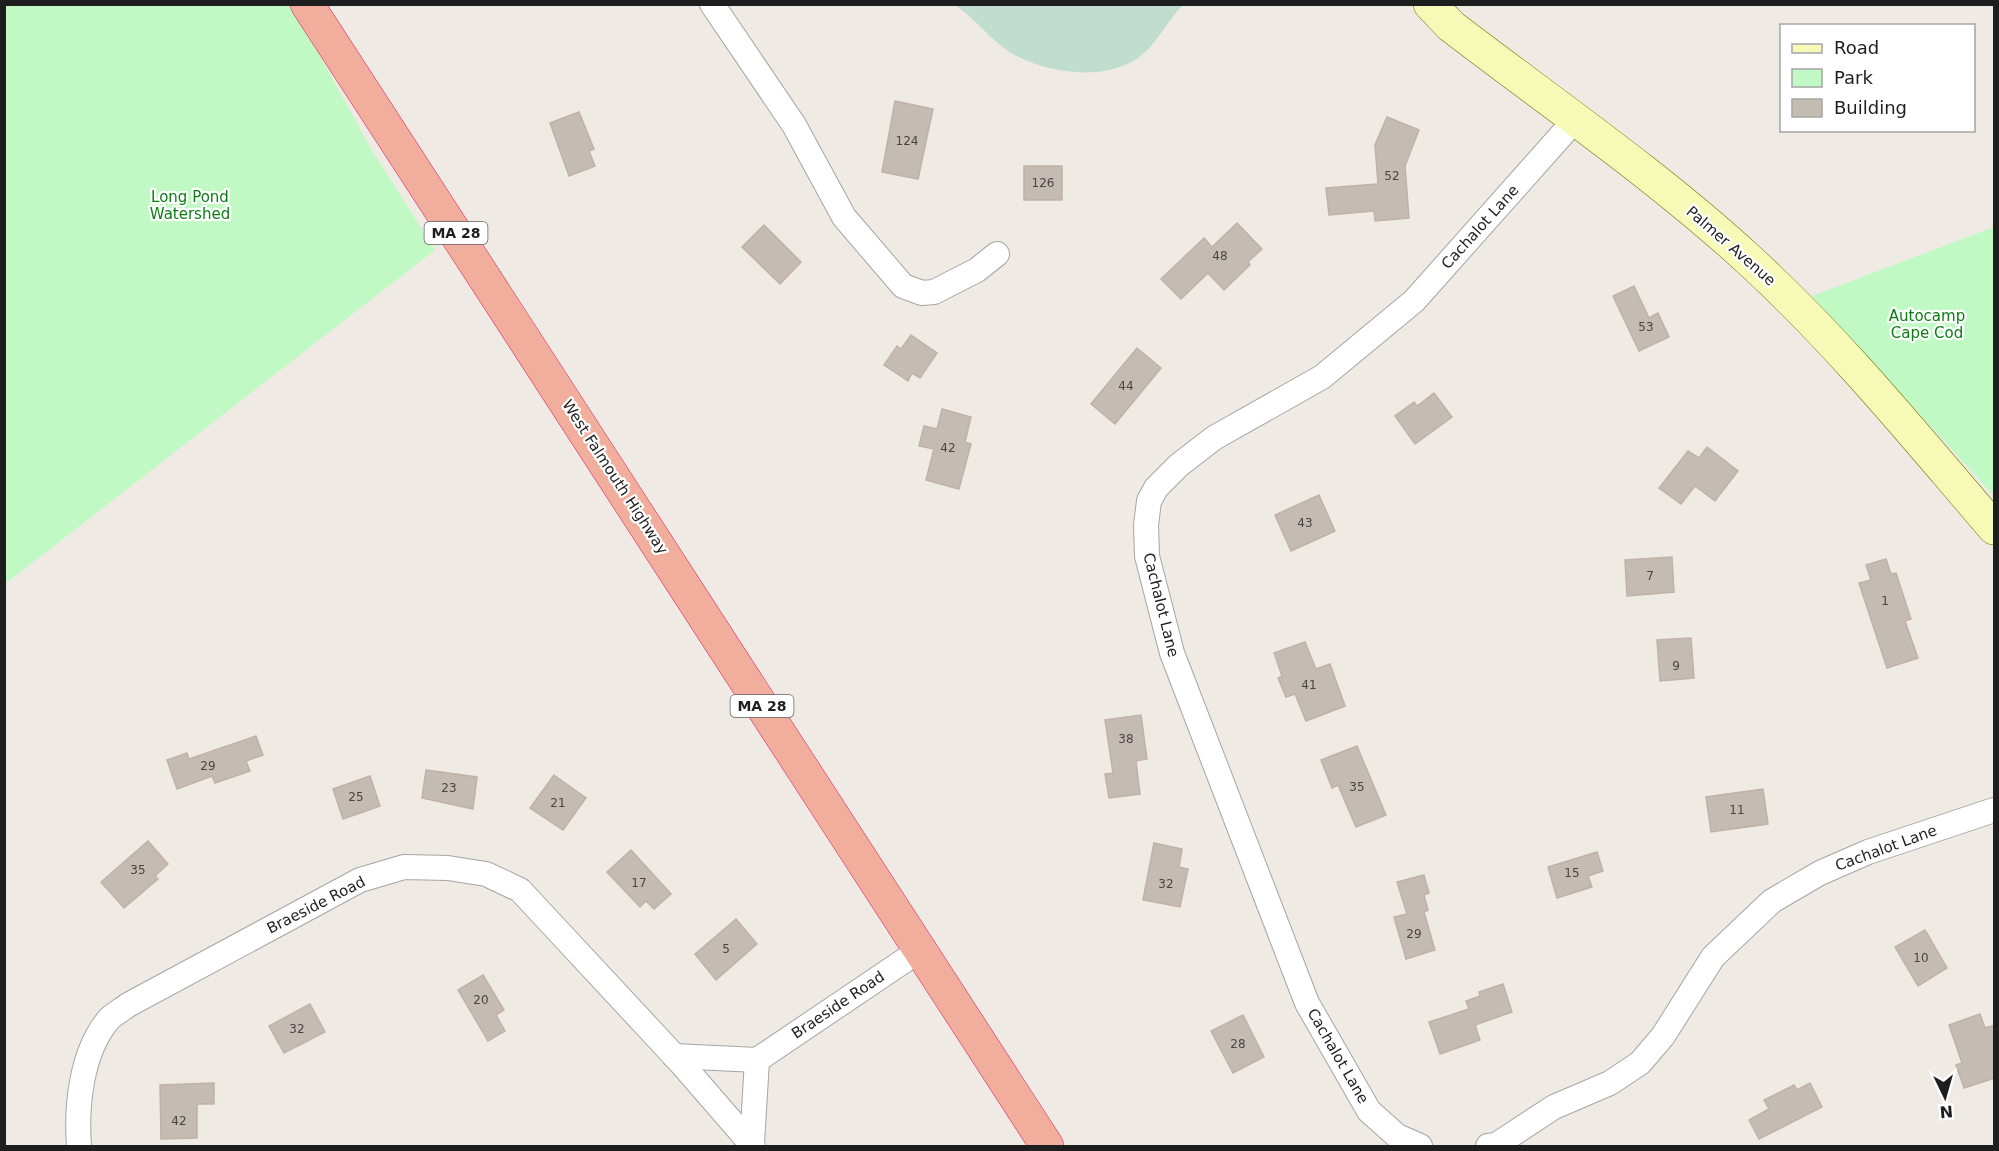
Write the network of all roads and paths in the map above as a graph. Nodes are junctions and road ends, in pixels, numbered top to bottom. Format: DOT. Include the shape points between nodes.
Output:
graph roads {
  1 [pos="307,4"];
  2 [pos="712,4"];
  3 [pos="1430,4"];
  4 [pos="1575,120"];
  5 [pos="997,254"];
  6 [pos="1995,528"];
  7 [pos="1995,810"];
  8 [pos="920,951"];
  9 [pos="674,1056"];
  10 [pos="757,1059"];
  11 [pos="753,1145"];
  12 [pos="79,1146"];
  13 [pos="1047,1146"];
  14 [pos="1420,1146"];
  15 [pos="1488,1146"];
  1 -- 8 [label="highway, West Falmouth Highway / MA 28"];
  2 -- 5 [label="street" via="794,125 844,217 903,286 922,293 934,292 977,270"];
  3 -- 4 [label="main road, Palmer Avenue" via="1451,26"];
  4 -- 6 [label="main road, Palmer Avenue" via="1746,257 1801,310"];
  4 -- 14 [label="street, Cachalot Lane" via="1414,300 1322,376 1214,438 1155,488 1149,501 1147,556 1172,653 1307,1003 1369,1111 1397,1136"];
  7 -- 15 [label="street, Cachalot Lane" via="1868,852 1820,873 1772,902 1713,957 1663,1036 1640,1063 1610,1083 1554,1107"];
  8 -- 10 [label="street, Braeside Road"];
  8 -- 13 [label="highway, MA 28"];
  9 -- 10 [label="street"];
  9 -- 11 [label="street, Braeside Road"];
  9 -- 12 [label="street, Braeside Road" via="520,890 486,874 404,867 360,880 128,1005 110,1019 95,1044 80,1095"];
  10 -- 11 [label="street, Braeside Road"];
}
